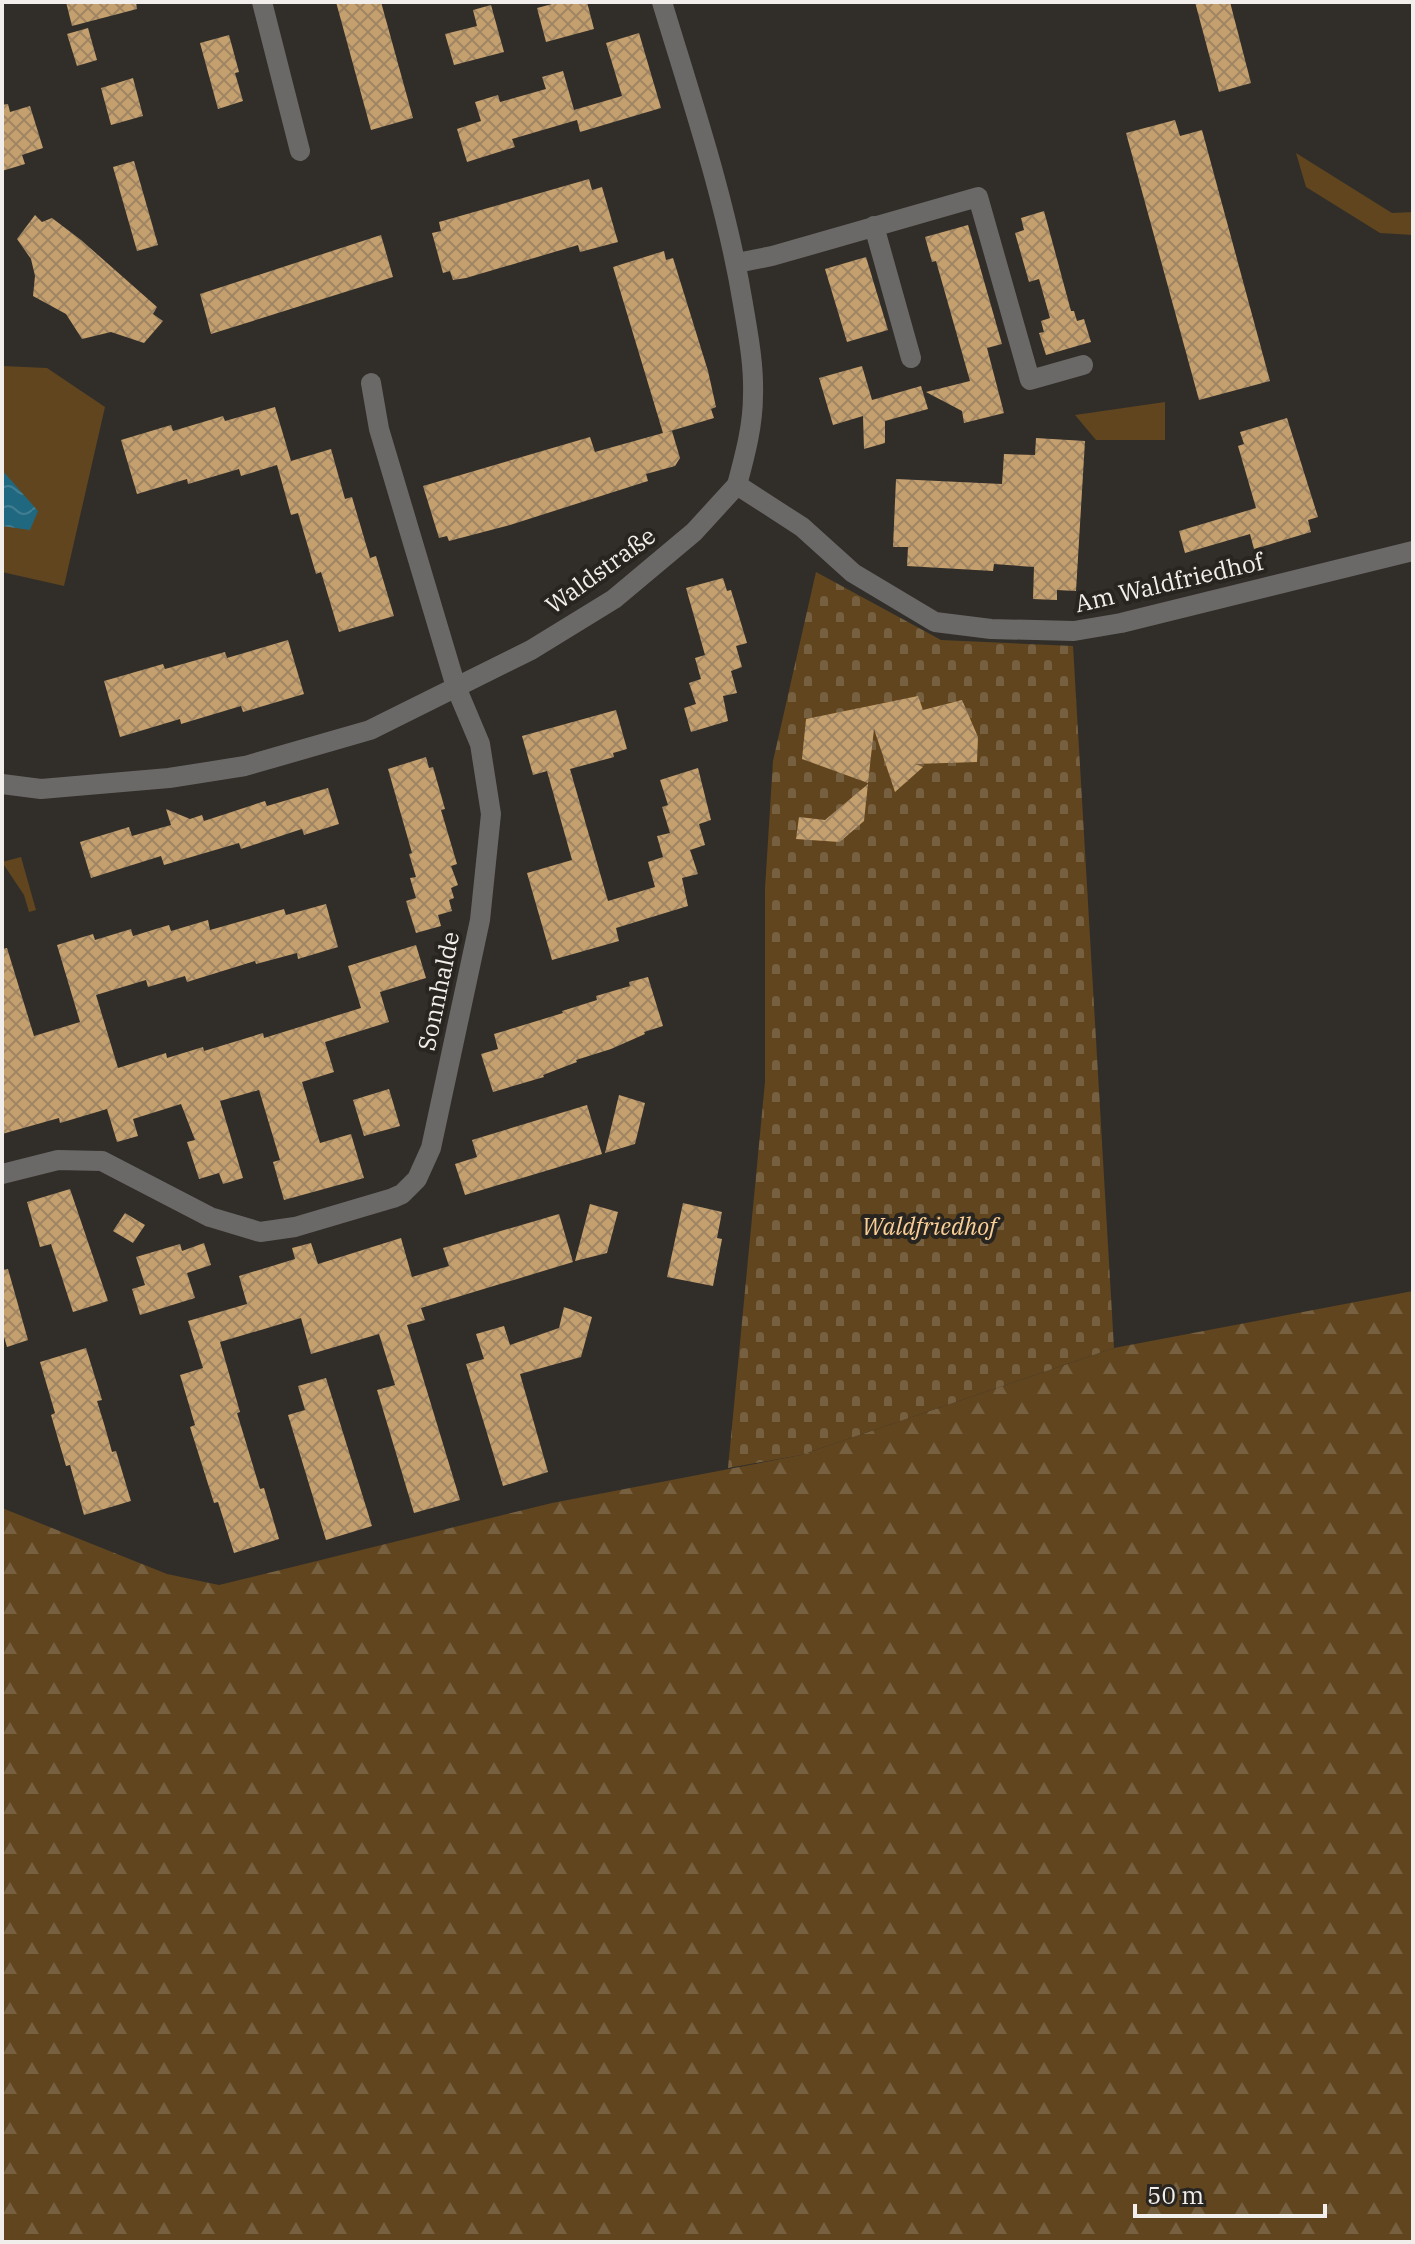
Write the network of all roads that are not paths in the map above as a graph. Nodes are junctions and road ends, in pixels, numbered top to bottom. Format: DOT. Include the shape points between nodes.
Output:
graph roads {
  1 [pos="262,2"];
  2 [pos="662,2"];
  3 [pos="300,151"];
  4 [pos="874,226"];
  5 [pos="737,263"];
  6 [pos="911,358"];
  7 [pos="1083,365"];
  8 [pos="371,383"];
  9 [pos="737,485"];
  10 [pos="1413,551"];
  11 [pos="456,687"];
  12 [pos="2,784"];
  13 [pos="2,1174"];
  1 -- 3 [label="street"];
  2 -- 5 [label="street, Waldstraße"];
  4 -- 5 [label="street"];
  4 -- 6 [label="street"];
  4 -- 7 [label="street" via="978,197 1030,380"];
  5 -- 9 [label="street, Waldstraße" via="752,354 753,396 750,439"];
  8 -- 11 [label="street, Sonnhalde" via="379,429"];
  9 -- 10 [label="street, Am Waldfriedhof" via="802,527 853,573 935,622 991,629 1074,631 1121,623"];
  9 -- 11 [label="street, Waldstraße" via="694,532 624,591 531,650"];
  11 -- 12 [label="street, Waldstraße" via="370,730 245,766 71,788"];
  11 -- 13 [label="street, Sonnhalde" via="480,744 491,814 466,989 431,1148 417,1179 393,1198 367,1207 260,1232 210,1217 102,1161 58,1160"];
}
